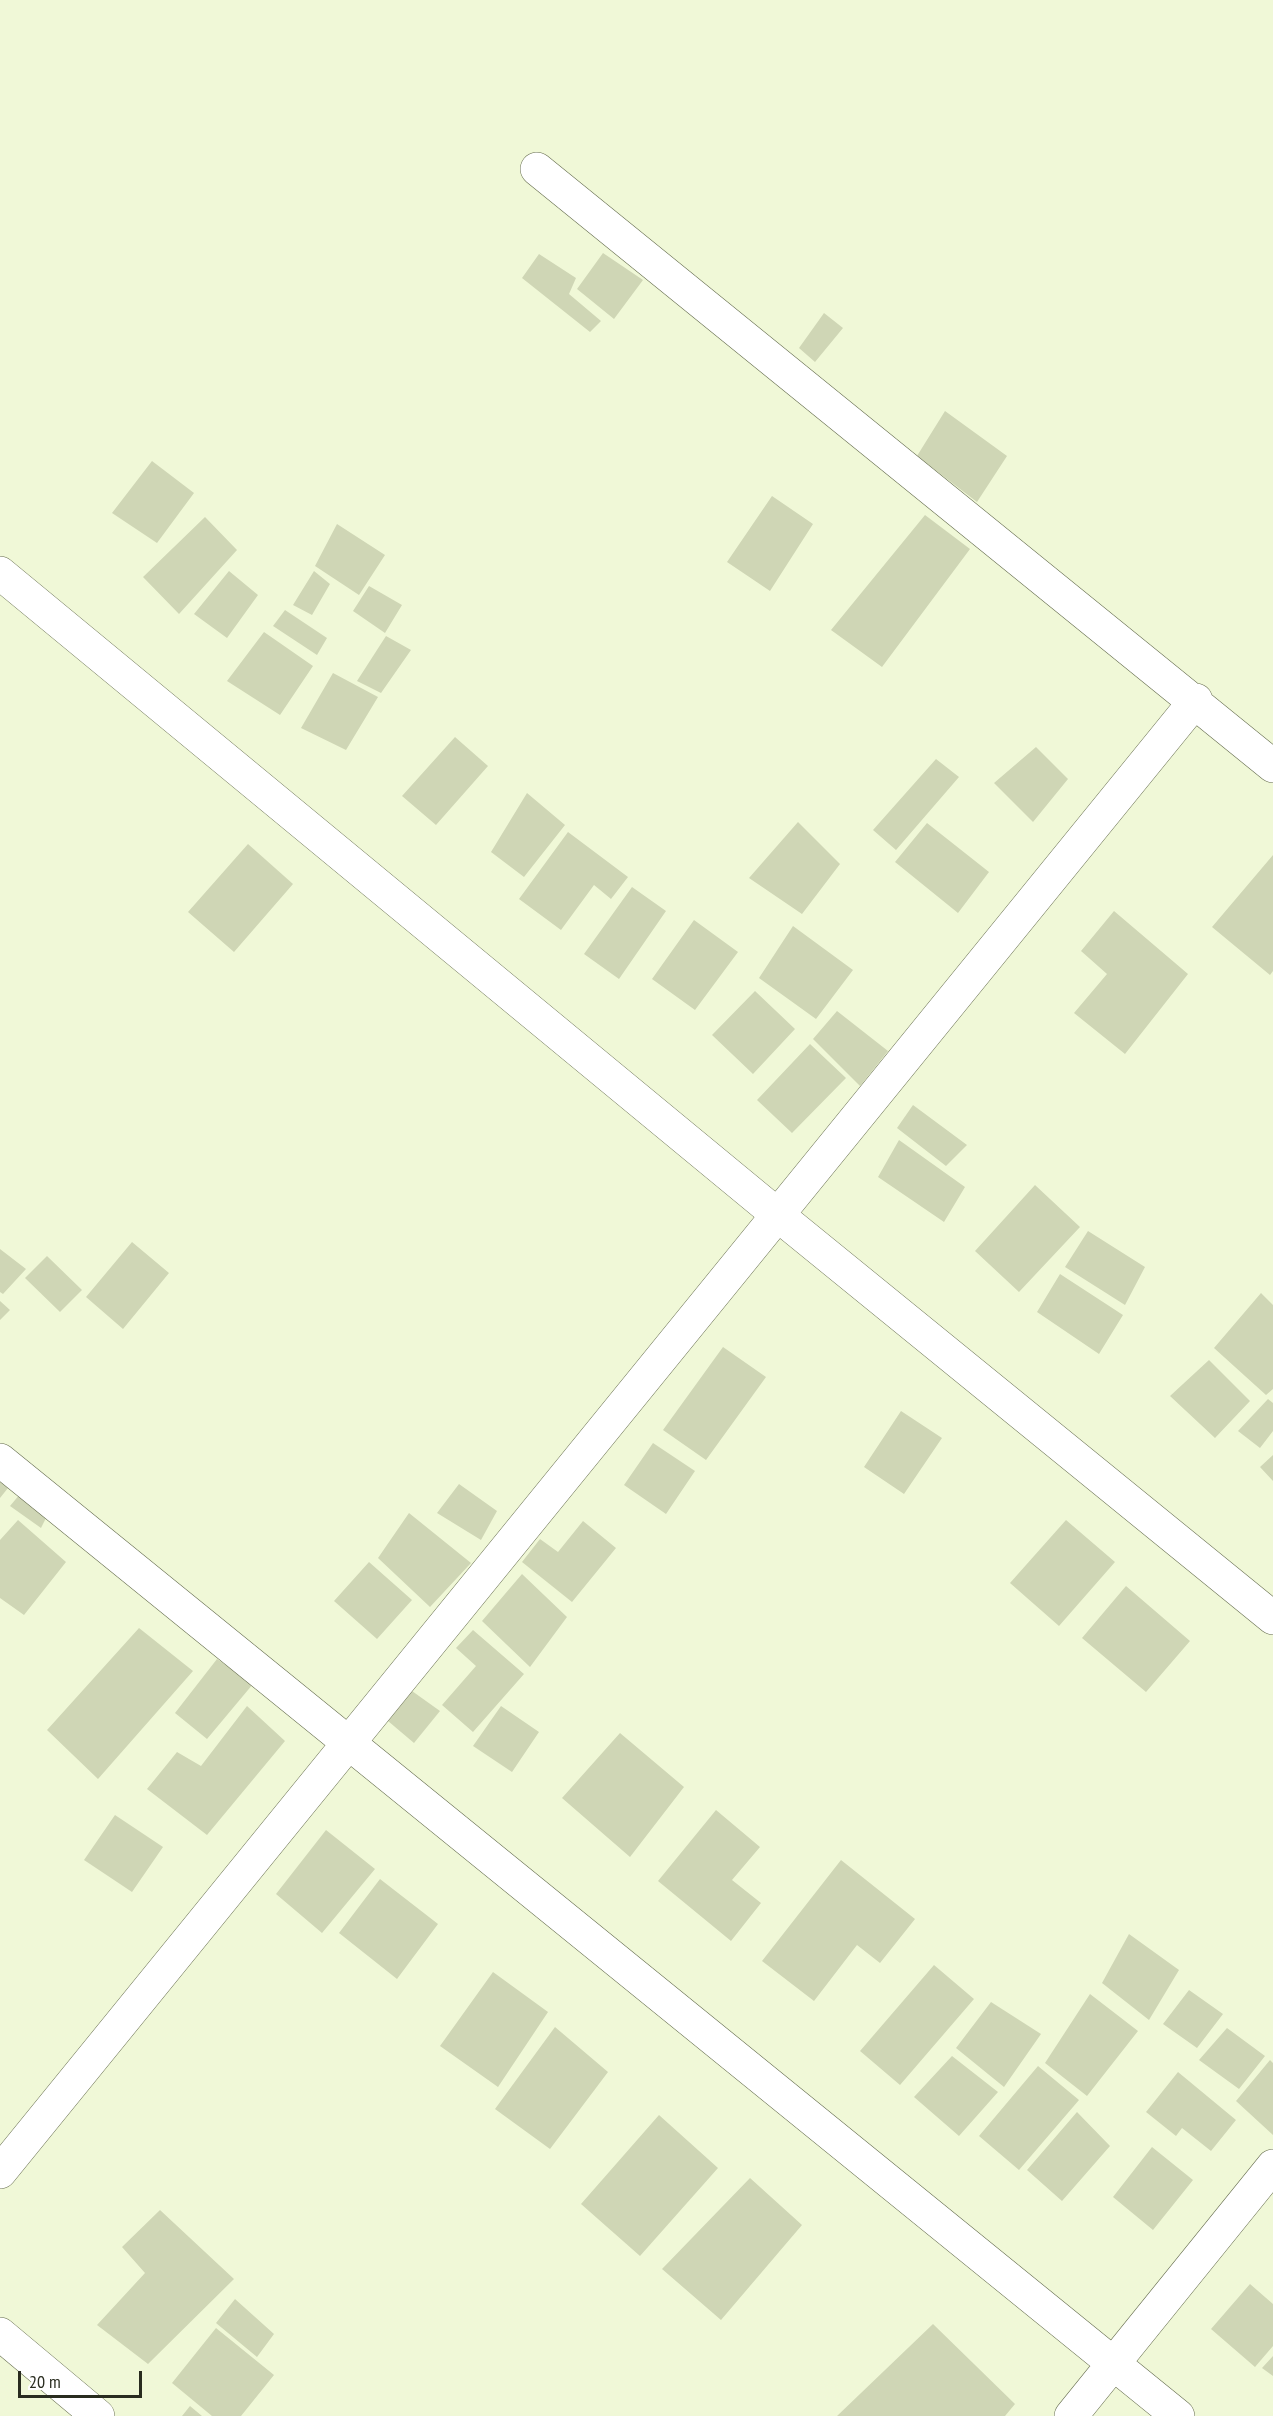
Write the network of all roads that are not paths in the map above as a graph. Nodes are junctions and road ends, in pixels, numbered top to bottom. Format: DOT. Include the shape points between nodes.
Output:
graph roads {
  1 [pos="537,169"];
  2 [pos="0,573"];
  3 [pos="1196,700"];
  4 [pos="1273,766"];
  5 [pos="779,1216"];
  6 [pos="0,1460"];
  7 [pos="1273,1618"];
  8 [pos="349,1744"];
  9 [pos="1273,2166"];
  10 [pos="0,2172"];
  11 [pos="0,2334"];
  12 [pos="1114,2364"];
  13 [pos="98,2416"];
  14 [pos="1071,2416"];
  15 [pos="1178,2416"];
  1 -- 3 [label="street"];
  2 -- 5 [label="street"];
  3 -- 4 [label="street"];
  3 -- 5 [label="street"];
  5 -- 7 [label="street"];
  5 -- 8 [label="street"];
  6 -- 8 [label="street"];
  8 -- 10 [label="street"];
  8 -- 12 [label="street"];
  9 -- 12 [label="street"];
  11 -- 13 [label="street"];
  12 -- 14 [label="street"];
  12 -- 15 [label="street"];
}
